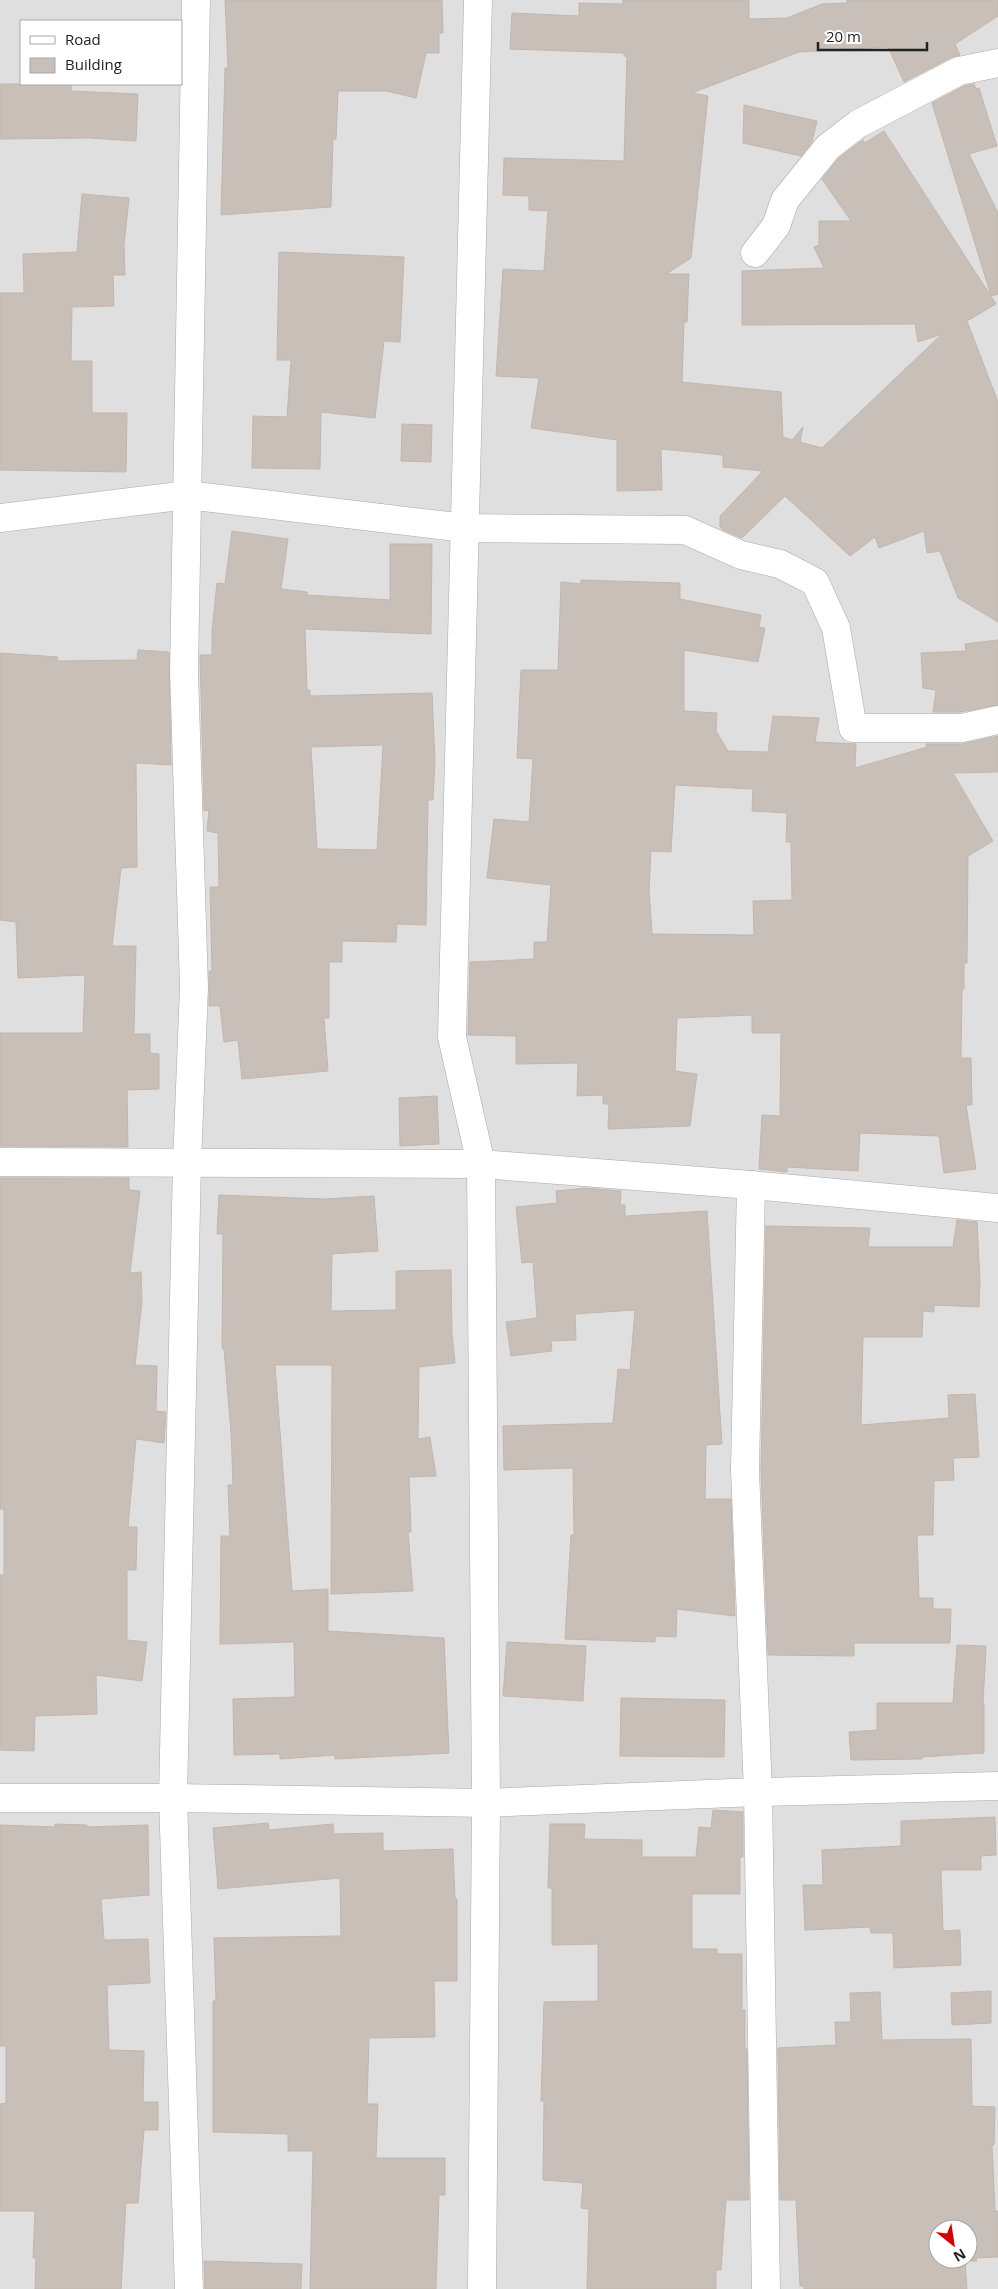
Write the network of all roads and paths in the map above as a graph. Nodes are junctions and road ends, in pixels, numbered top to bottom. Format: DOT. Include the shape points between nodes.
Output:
graph roads {
  1 [pos="196,0"];
  2 [pos="478,0"];
  3 [pos="998,63"];
  4 [pos="755,253"];
  5 [pos="187,495"];
  6 [pos="0,518"];
  7 [pos="465,528"];
  8 [pos="998,720"];
  9 [pos="0,1162"];
  10 [pos="187,1162"];
  11 [pos="481,1164"];
  12 [pos="751,1185"];
  13 [pos="998,1208"];
  14 [pos="998,1786"];
  15 [pos="758,1792"];
  16 [pos="0,1798"];
  17 [pos="173,1798"];
  18 [pos="486,1803"];
  19 [pos="189,2289"];
  20 [pos="482,2289"];
  21 [pos="766,2289"];
  1 -- 5 [label="street"];
  2 -- 7 [label="street"];
  3 -- 4 [label="street" via="951,75 858,124 828,147 785,200 776,226"];
  5 -- 6 [label="street"];
  5 -- 7 [label="street"];
  5 -- 10 [label="street" via="184,672 194,987"];
  7 -- 8 [label="street" via="685,530 741,556 780,564 815,582 836,628 853,728 962,728"];
  7 -- 11 [label="street" via="452,1037"];
  9 -- 10 [label="street"];
  10 -- 11 [label="street"];
  10 -- 17 [label="street"];
  11 -- 12 [label="street"];
  11 -- 18 [label="street"];
  12 -- 13 [label="street"];
  12 -- 15 [label="street" via="744,1470"];
  14 -- 15 [label="street"];
  15 -- 18 [label="street"];
  15 -- 21 [label="street"];
  16 -- 17 [label="street"];
  17 -- 18 [label="street"];
  17 -- 19 [label="street"];
  18 -- 20 [label="street"];
}
